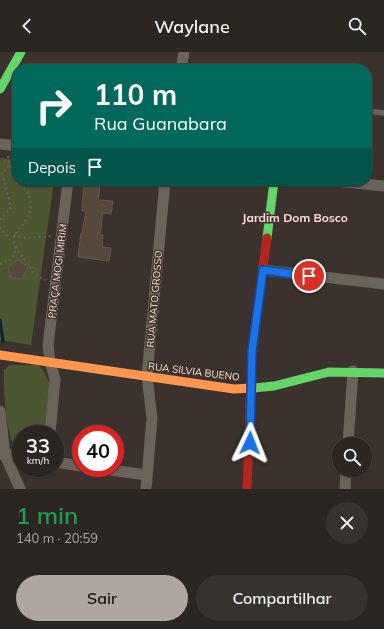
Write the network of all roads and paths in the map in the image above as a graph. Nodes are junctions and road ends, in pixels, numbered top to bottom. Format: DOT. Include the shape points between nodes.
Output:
graph roads {
  1 [pos="21,52"];
  2 [pos="184,52"];
  3 [pos="14,64"];
  4 [pos="182,64"];
  5 [pos="12,68"];
  6 [pos="0,89"];
  7 [pos="372,112"];
  8 [pos="384,113"];
  9 [pos="8,145"];
  10 [pos="10,164"];
  11 [pos="12,174"];
  12 [pos="372,185"];
  13 [pos="23,186"];
  14 [pos="67,186"];
  15 [pos="165,186"];
  16 [pos="273,186"];
  17 [pos="384,186"];
  18 [pos="0,220"];
  19 [pos="0,227"];
  20 [pos="14,235"];
  21 [pos="61,235"];
  22 [pos="14,246"];
  23 [pos="0,264"];
  24 [pos="263,270"];
  25 [pos="384,284"];
  26 [pos="55,285"];
  27 [pos="0,354"];
  28 [pos="50,362"];
  29 [pos="353,371"];
  30 [pos="384,373"];
  31 [pos="146,376"];
  32 [pos="252,387"];
  33 [pos="0,411"];
  34 [pos="51,425"];
  35 [pos="348,437"];
  36 [pos="2,455"];
  37 [pos="12,457"];
  38 [pos="124,472"];
  39 [pos="147,475"];
  40 [pos="346,477"];
  41 [pos="20,489"];
  42 [pos="146,489"];
  43 [pos="247,489"];
  44 [pos="345,489"];
  1 -- 3 [label="street"];
  2 -- 4 [label="street"];
  5 -- 6 [label="street"];
  7 -- 8 [label="lane"];
  9 -- 10 [label="path"];
  10 -- 11 [label="path"];
  10 -- 18 [label="path" via="2,173 11,207"];
  12 -- 17 [label="street"];
  13 -- 20 [label="path" via="32,208 28,218"];
  14 -- 21 [label="street, PRAÇA MOGI MIRIM"];
  15 -- 31 [label="street, RUA MATO GROSSO"];
  16 -- 24 [label="street"];
  19 -- 22 [label="path"];
  20 -- 21 [label="path" via="26,238"];
  20 -- 22 [label="path"];
  21 -- 26 [label="street, PRAÇA MOGI MIRIM"];
  22 -- 23 [label="path" via="15,254 12,259"];
  22 -- 26 [label="path" via="34,274"];
  24 -- 25 [label="street"];
  24 -- 32 [label="street" via="252,351"];
  26 -- 28 [label="street, PRAÇA MOGI MIRIM" via="48,345"];
  27 -- 28 [label="street, RUA SILVIA BUENO"];
  28 -- 31 [label="street, RUA SILVIA BUENO"];
  28 -- 34 [label="street, PRAÇA MOGI MIRIM" via="55,379"];
  29 -- 30 [label="street, RUA SILVIA BUENO"];
  29 -- 32 [label="street, RUA SILVIA BUENO" via="329,372 274,386"];
  29 -- 35 [label="street"];
  31 -- 32 [label="street, RUA SILVIA BUENO" via="234,389"];
  31 -- 39 [label="street, RUA MATO GROSSO" via="152,418"];
  32 -- 43 [label="street"];
  33 -- 36 [label="street"];
  36 -- 37 [label="street"];
  36 -- 41 [label="street"];
  38 -- 39 [label="street"];
  39 -- 42 [label="street, RUA MATO GROSSO"];
  40 -- 44 [label="street"];
}
